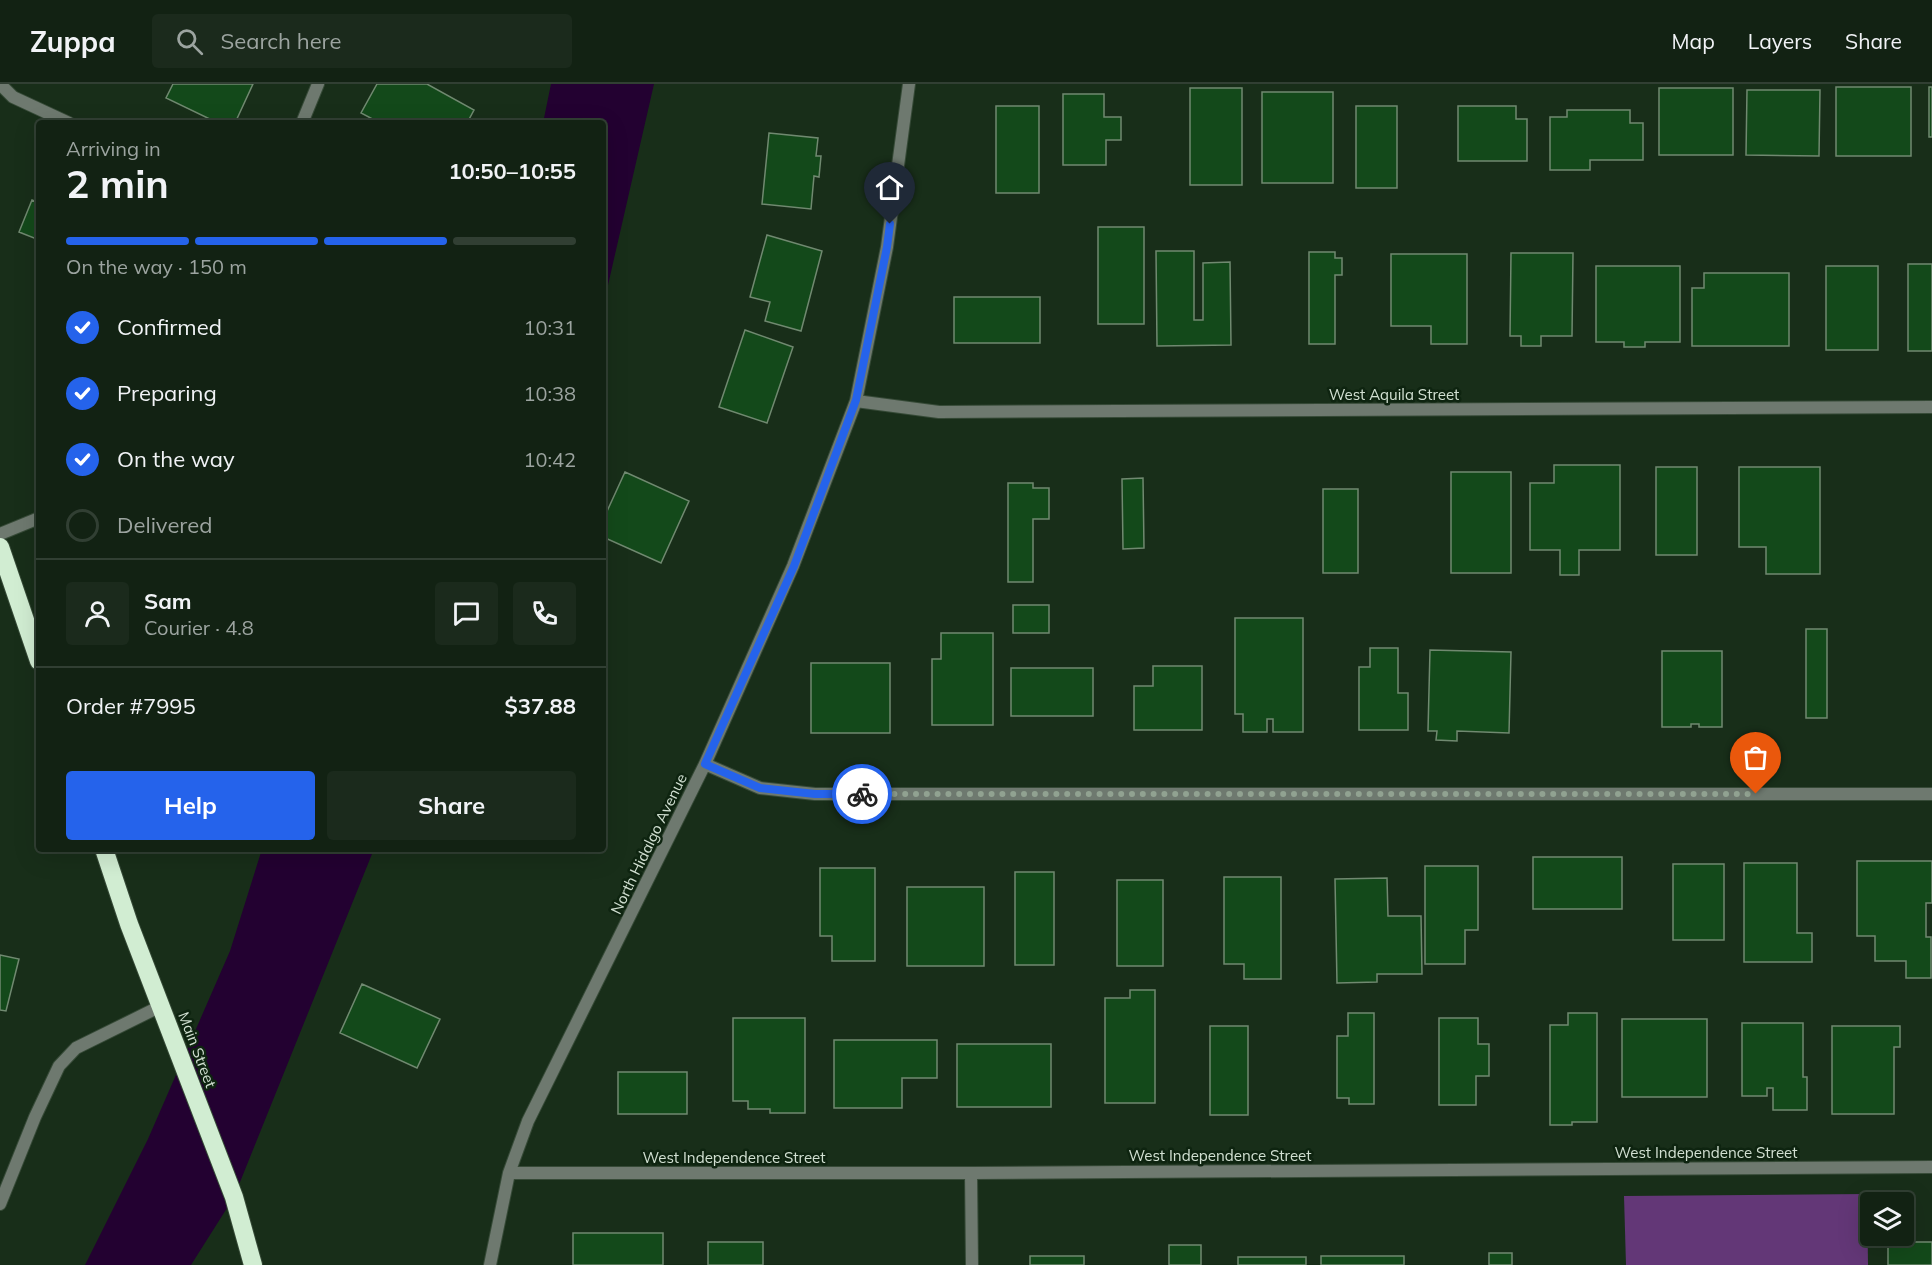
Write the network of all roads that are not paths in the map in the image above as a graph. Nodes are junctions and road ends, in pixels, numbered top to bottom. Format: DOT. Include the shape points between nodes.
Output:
graph roads {
  1 [pos="0,84"];
  2 [pos="318,84"];
  3 [pos="909,84"];
  4 [pos="63,120"];
  5 [pos="303,120"];
  6 [pos="856,400"];
  7 [pos="1932,407"];
  8 [pos="36,519"];
  9 [pos="0,534"];
  10 [pos="0,548"];
  11 [pos="36,652"];
  12 [pos="705,764"];
  13 [pos="1932,794"];
  14 [pos="105,852"];
  15 [pos="161,1006"];
  16 [pos="1932,1167"];
  17 [pos="509,1173"];
  18 [pos="971,1173"];
  19 [pos="0,1204"];
  20 [pos="253,1265"];
  21 [pos="490,1265"];
  22 [pos="972,1265"];
  1 -- 4 [label="street" via="13,97"];
  2 -- 5 [label="street"];
  3 -- 6 [label="street, North Hidalgo Avenue" via="887,247"];
  6 -- 7 [label="street, West Aquila Street" via="939,412"];
  6 -- 12 [label="street, North Hidalgo Avenue" via="794,566"];
  8 -- 9 [label="street"];
  10 -- 11 [label="highway"];
  12 -- 13 [label="street" via="760,788 815,794"];
  12 -- 17 [label="street, North Hidalgo Avenue" via="528,1121"];
  14 -- 15 [label="highway, Main Street"];
  15 -- 19 [label="street" via="76,1048 59,1066"];
  15 -- 20 [label="highway, Main Street" via="234,1197"];
  16 -- 18 [label="street, West Independence Street"];
  17 -- 18 [label="street, West Independence Street"];
  17 -- 21 [label="street, North Hidalgo Avenue"];
  18 -- 22 [label="street"];
}
